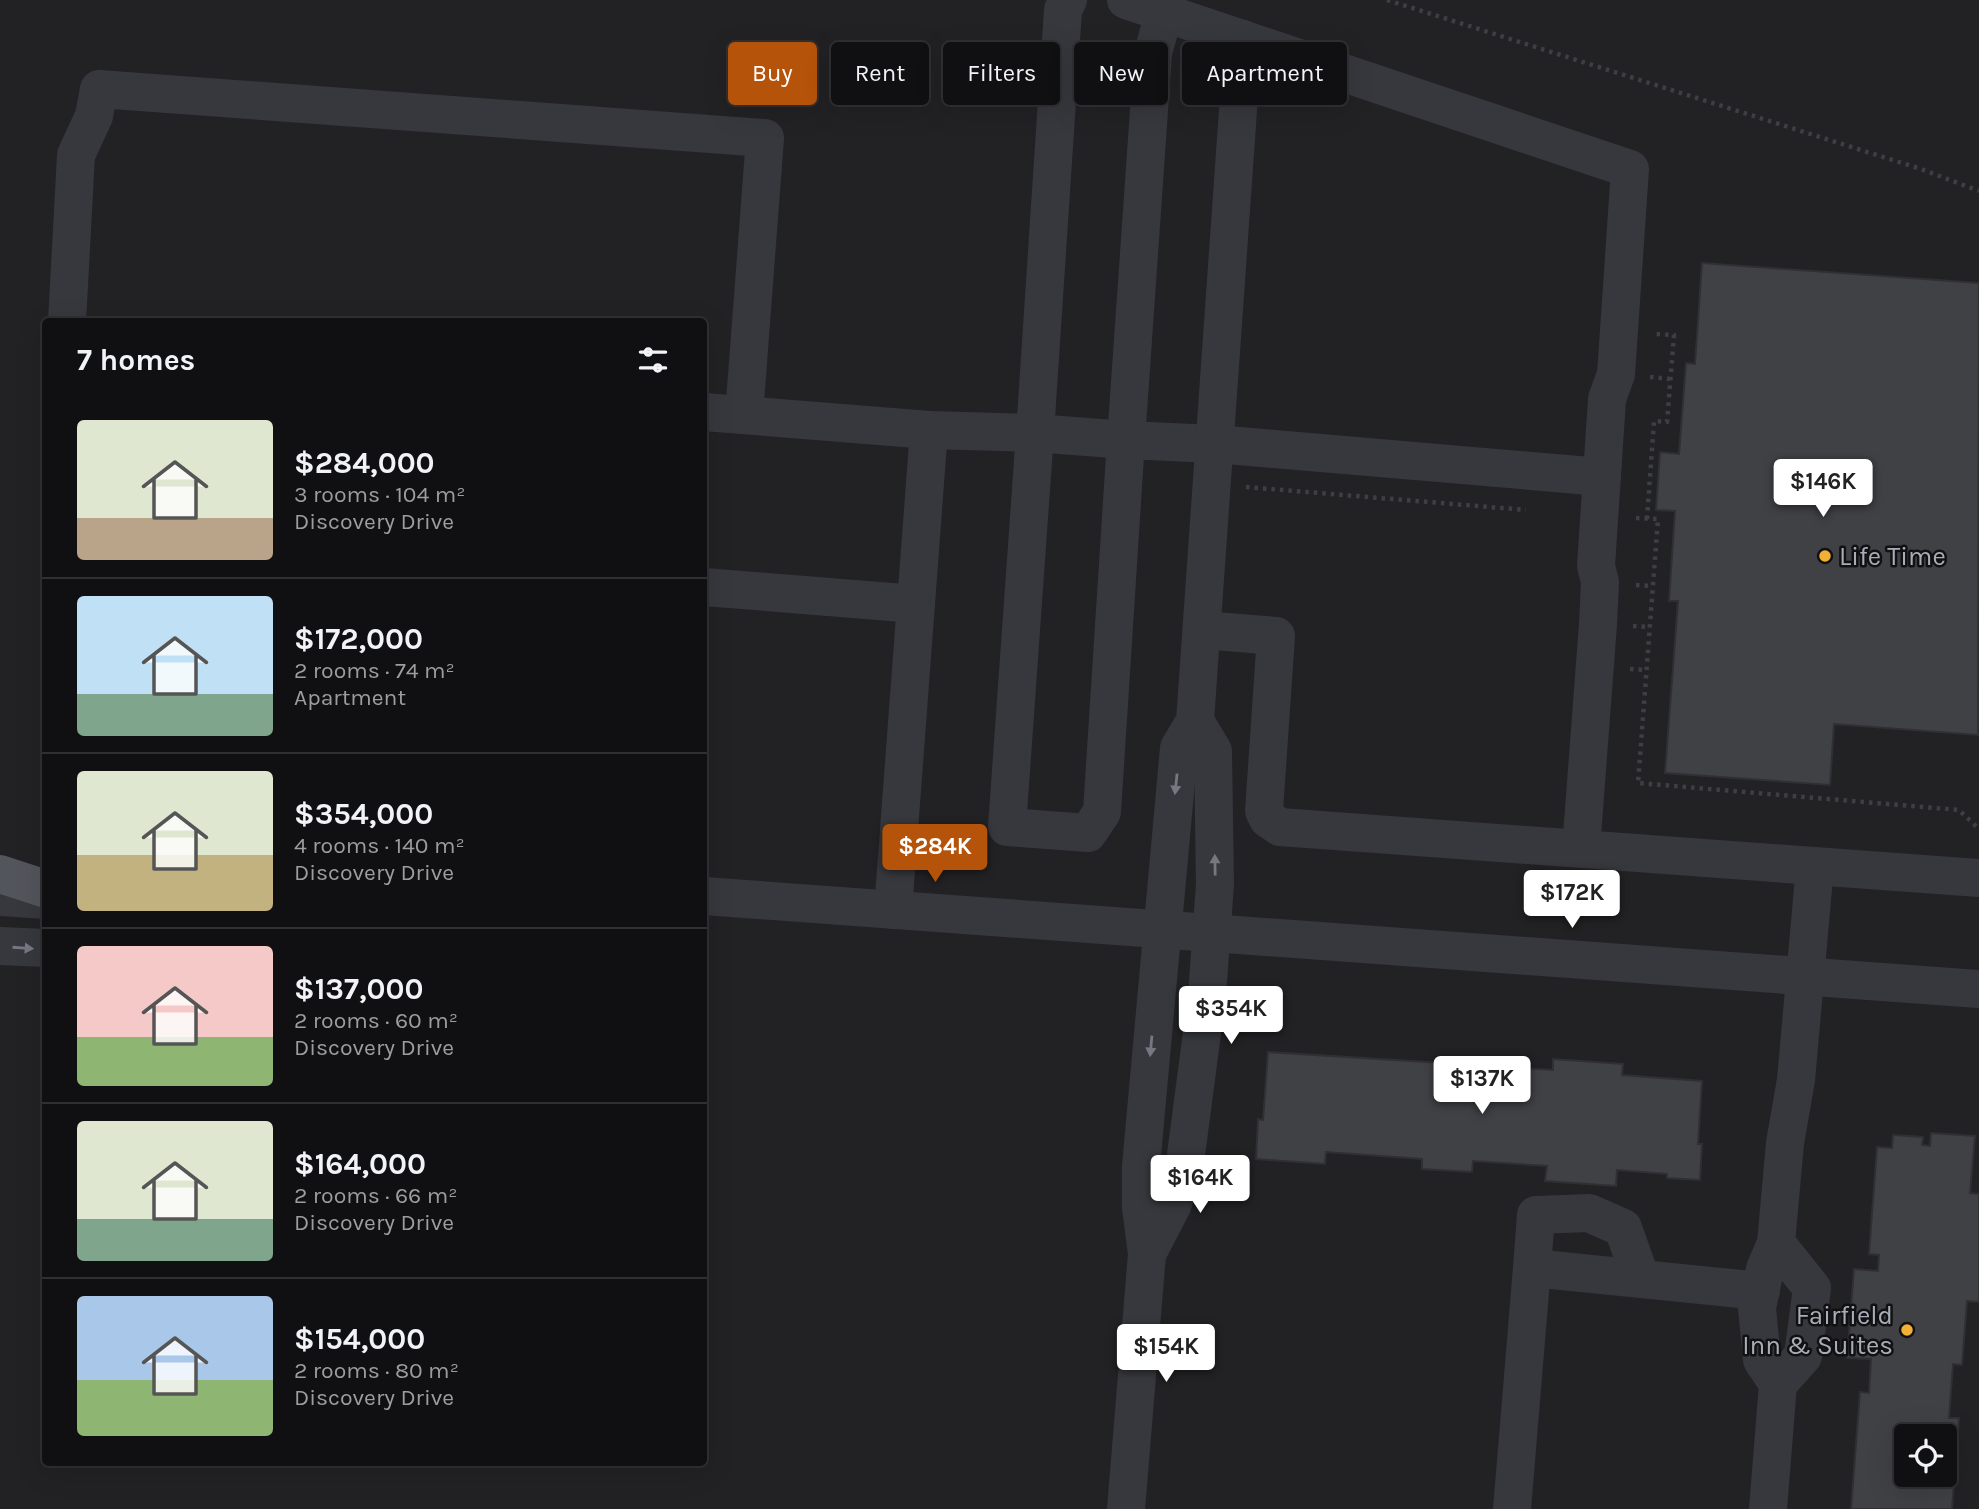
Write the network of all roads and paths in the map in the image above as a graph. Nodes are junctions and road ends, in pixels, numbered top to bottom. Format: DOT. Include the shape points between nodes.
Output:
graph roads {
  1 [pos="1068,0"];
  2 [pos="1126,0"];
  3 [pos="1387,0"];
  4 [pos="1164,13"];
  5 [pos="1243,39"];
  6 [pos="1979,191"];
  7 [pos="67,318"];
  8 [pos="1674,335"];
  9 [pos="707,412"];
  10 [pos="744,415"];
  11 [pos="929,430"];
  12 [pos="1035,433"];
  13 [pos="1126,440"];
  14 [pos="1215,444"];
  15 [pos="1602,477"];
  16 [pos="1250,488"];
  17 [pos="1531,511"];
  18 [pos="1628,517"];
  19 [pos="1647,519"];
  20 [pos="707,587"];
  21 [pos="916,604"];
  22 [pos="1202,630"];
  23 [pos="1195,721"];
  24 [pos="1979,829"];
  25 [pos="1581,849"];
  26 [pos="1815,866"];
  27 [pos="0,874"];
  28 [pos="1979,878"];
  29 [pos="42,888"];
  30 [pos="707,896"];
  31 [pos="0,897"];
  32 [pos="42,900"];
  33 [pos="893,911"];
  34 [pos="1161,930"];
  35 [pos="1213,933"];
  36 [pos="0,946"];
  37 [pos="42,948"];
  38 [pos="1804,976"];
  39 [pos="1979,989"];
  40 [pos="1776,1243"];
  41 [pos="1147,1254"];
  42 [pos="1532,1268"];
  43 [pos="1642,1279"];
  44 [pos="1761,1291"];
  45 [pos="1778,1384"];
  46 [pos="1126,1509"];
  47 [pos="1512,1509"];
  48 [pos="1768,1509"];
  1 -- 12 [label="street" via="1062,23"];
  2 -- 4 [label="street"];
  3 -- 6 [label="path"];
  4 -- 5 [label="street"];
  4 -- 13 [label="street" via="1153,53"];
  5 -- 14 [label="street"];
  5 -- 15 [label="street" via="1630,169 1616,374 1607,399"];
  7 -- 10 [label="street" via="76,155 94,116 99,89 765,138"];
  8 -- 19 [label="path" via="1667,422 1654,421"];
  9 -- 10 [label="street"];
  10 -- 11 [label="street"];
  11 -- 12 [label="street"];
  11 -- 21 [label="street"];
  12 -- 13 [label="street"];
  12 -- 13 [label="street" via="1007,827 1088,832 1102,812"];
  13 -- 14 [label="street"];
  14 -- 15 [label="street"];
  14 -- 22 [label="street"];
  15 -- 25 [label="street" via="1596,566 1598,624"];
  16 -- 17 [label="path"];
  18 -- 19 [label="path"];
  19 -- 24 [label="path" via="1658,519 1638,783 1959,810"];
  20 -- 21 [label="street"];
  21 -- 33 [label="street"];
  22 -- 23 [label="street"];
  22 -- 25 [label="street" via="1276,636 1264,811 1280,827"];
  23 -- 34 [label="street, one-way" via="1179,748"];
  35 -- 23 [label="street, one-way" via="1213,751"];
  25 -- 26 [label="street"];
  26 -- 28 [label="street"];
  26 -- 38 [label="street"];
  27 -- 29 [label="main road"];
  30 -- 33 [label="street"];
  31 -- 32 [label="street"];
  33 -- 34 [label="street"];
  34 -- 35 [label="street"];
  34 -- 41 [label="street, one-way" via="1141,1166"];
  35 -- 38 [label="street"];
  35 -- 41 [label="street" via="1184,1170 1172,1206"];
  36 -- 37 [label="street, one-way"];
  38 -- 39 [label="street"];
  38 -- 40 [label="street"];
  40 -- 44 [label="street"];
  40 -- 45 [label="street" via="1812,1288 1803,1356"];
  41 -- 46 [label="street"];
  42 -- 43 [label="street"];
  42 -- 43 [label="street" via="1536,1215 1589,1213 1623,1228"];
  42 -- 47 [label="street"];
  43 -- 44 [label="street"];
  44 -- 45 [label="street" via="1757,1308 1762,1360"];
  45 -- 48 [label="street"];
}
